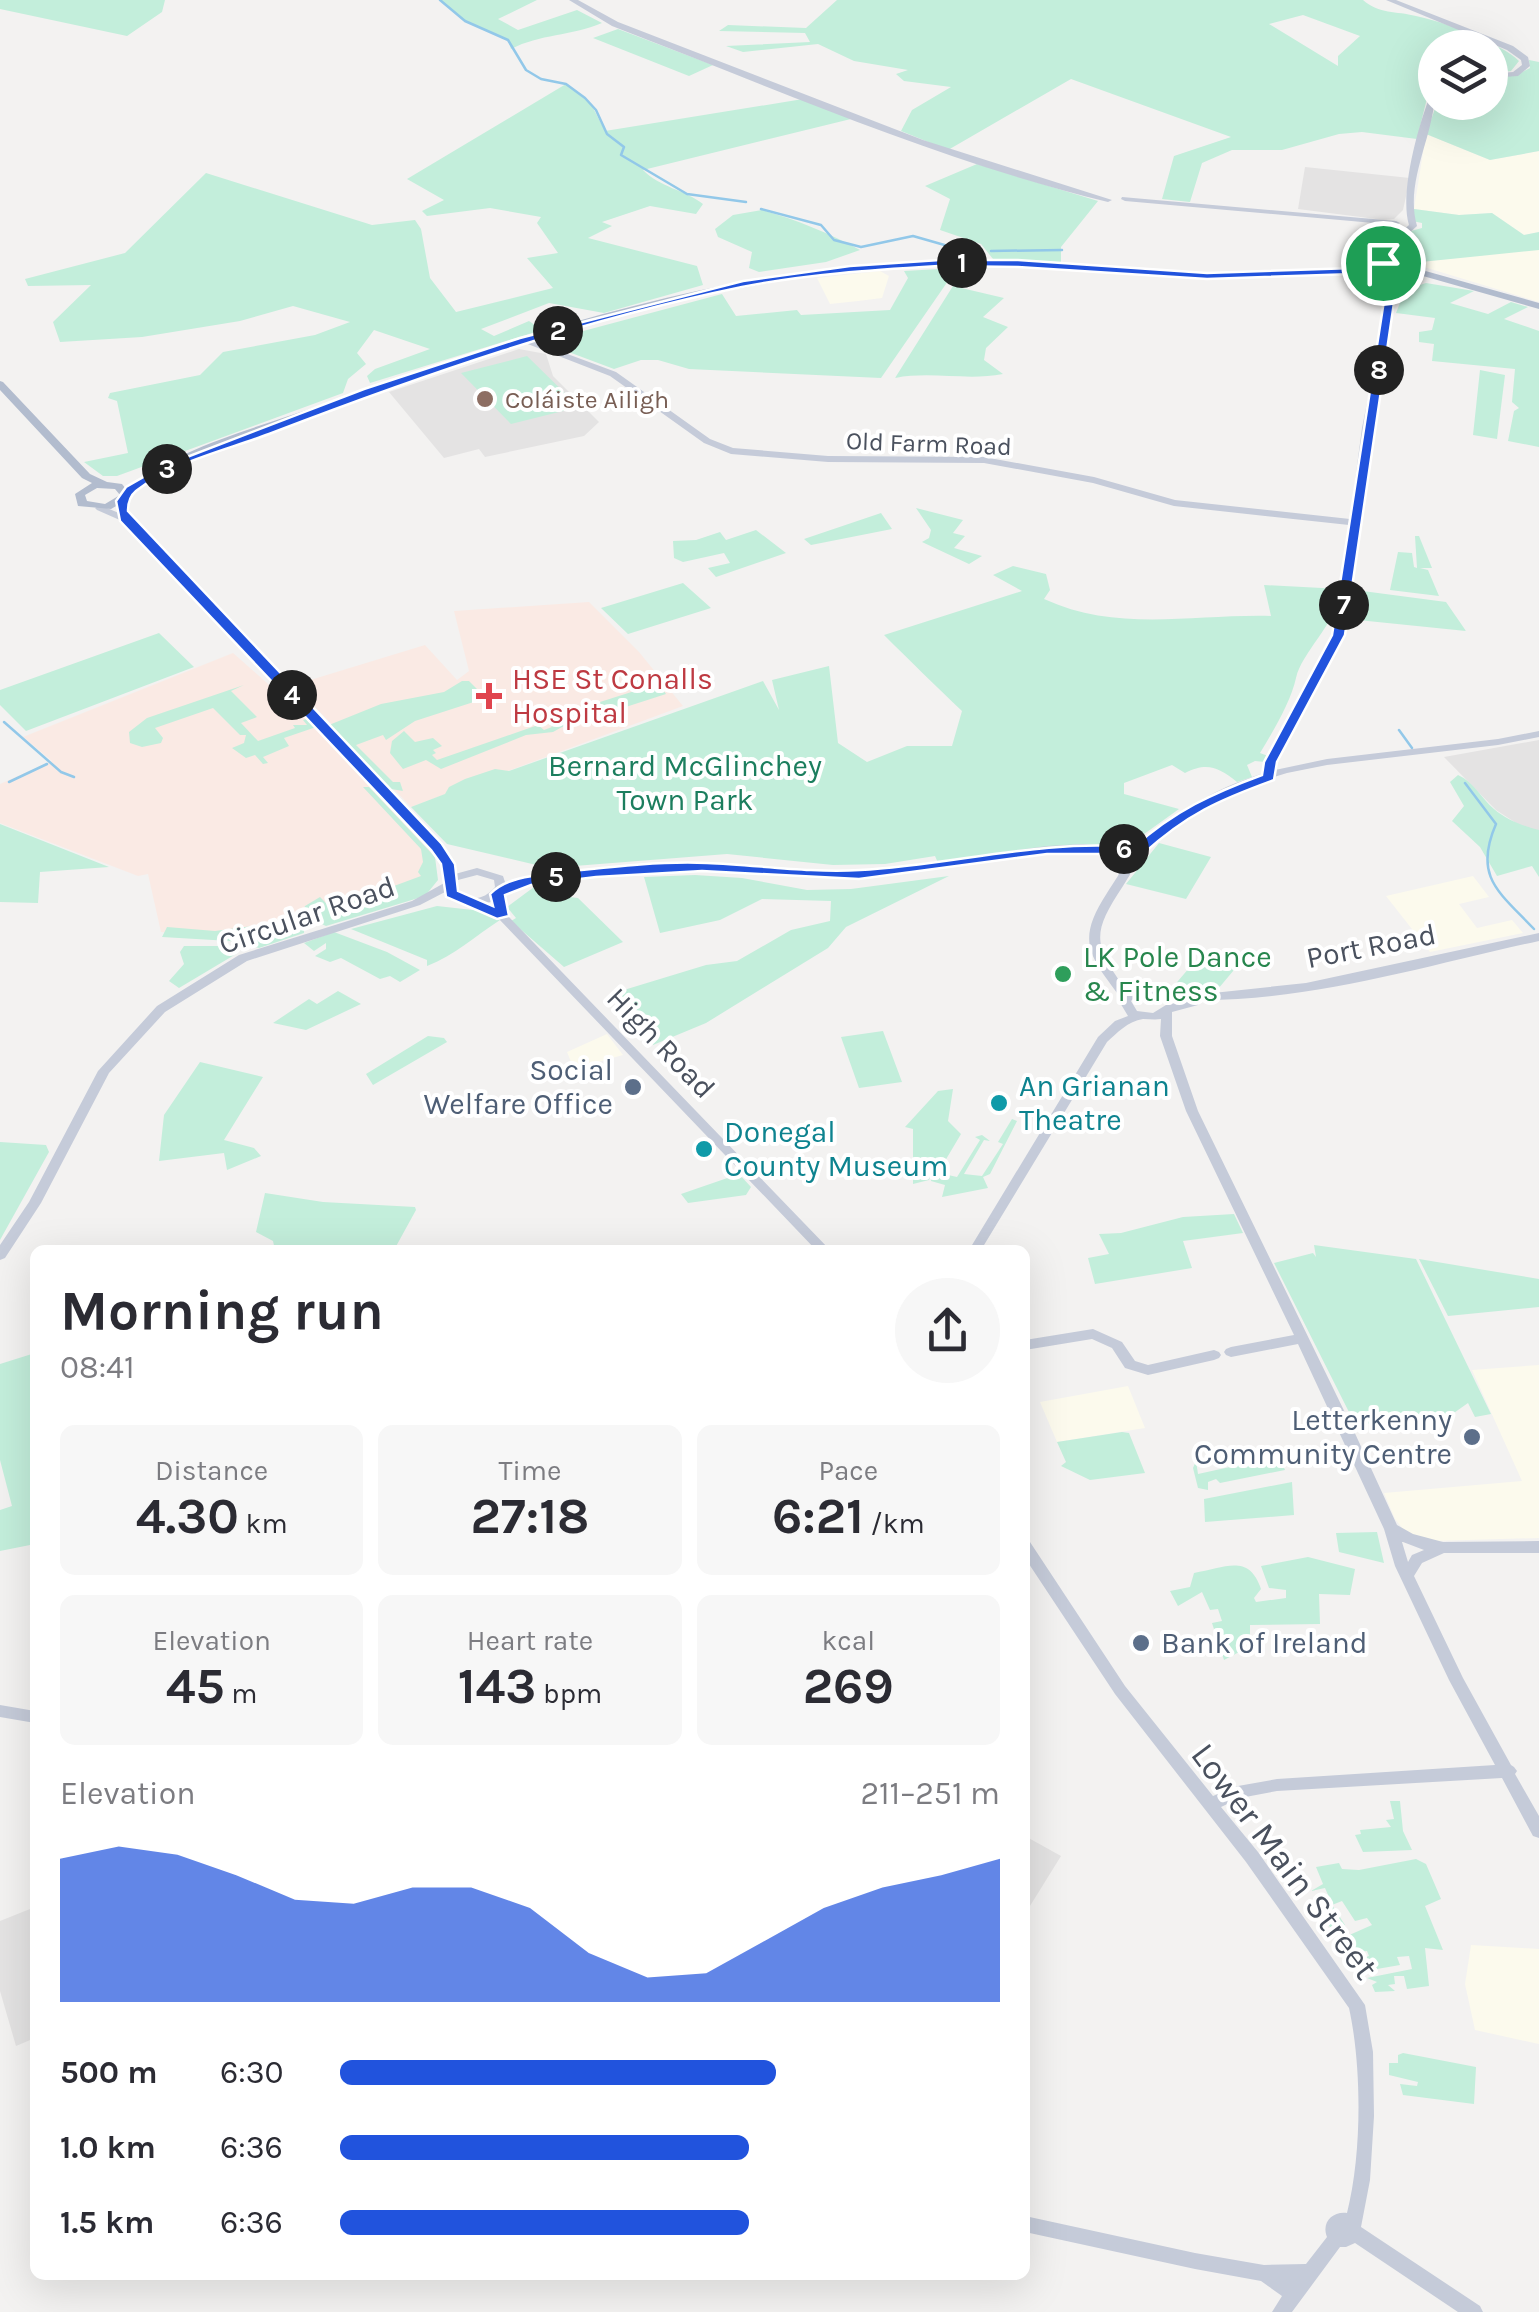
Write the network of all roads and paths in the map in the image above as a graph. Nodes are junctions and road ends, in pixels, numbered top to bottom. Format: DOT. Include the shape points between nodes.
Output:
graph roads {
  1 [pos="572,0"];
  2 [pos="1390,0"];
  3 [pos="1465,30"];
  4 [pos="1508,47"];
  5 [pos="1508,74"];
  6 [pos="1427,120"];
  7 [pos="1403,225"];
  8 [pos="1396,256"];
  9 [pos="1383,263"];
  10 [pos="1366,274"];
  11 [pos="1406,275"];
  12 [pos="1382,284"];
  13 [pos="1390,294"];
  14 [pos="1539,306"];
  15 [pos="524,340"];
  16 [pos="0,384"];
  17 [pos="86,476"];
  18 [pos="145,480"];
  19 [pos="106,484"];
  20 [pos="82,492"];
  21 [pos="124,498"];
  22 [pos="100,508"];
  23 [pos="125,518"];
  24 [pos="1357,523"];
  25 [pos="1539,734"];
  26 [pos="1275,753"];
  27 [pos="1294,770"];
  28 [pos="1269,777"];
  29 [pos="436,847"];
  30 [pos="1130,853"];
  31 [pos="486,872"];
  32 [pos="536,880"];
  33 [pos="450,883"];
  34 [pos="498,892"];
  35 [pos="466,901"];
  36 [pos="416,903"];
  37 [pos="502,916"];
  38 [pos="1539,937"];
  39 [pos="1110,973"];
  40 [pos="1142,989"];
  41 [pos="1126,997"];
  42 [pos="1168,1005"];
  43 [pos="1144,1017"];
  44 [pos="1166,1036"];
  45 [pos="819,1245"];
  46 [pos="979,1245"];
  47 [pos="0,1254"];
  48 [pos="1302,1338"];
  49 [pos="1030,1343"];
  50 [pos="1231,1352"];
  51 [pos="1214,1356"];
  52 [pos="1390,1528"];
  53 [pos="1539,1547"];
  54 [pos="1441,1549"];
  55 [pos="1030,1554"];
  56 [pos="1408,1574"];
  57 [pos="0,1711"];
  58 [pos="30,1716"];
  59 [pos="1509,1771"];
  60 [pos="1210,1805"];
  61 [pos="1539,1831"];
  62 [pos="1030,2225"];
  63 [pos="1347,2232"];
  64 [pos="1309,2272"];
  65 [pos="1264,2273"];
  66 [pos="1294,2293"];
  67 [pos="1281,2312"];
  68 [pos="1474,2312"];
  1 -- 7 [label="street" via="746,76 1080,194"];
  2 -- 3 [label="street"];
  4 -- 5 [label="street" via="1526,66"];
  6 -- 7 [label="street"];
  7 -- 8 [label="street"];
  8 -- 9 [label="street"];
  8 -- 11 [label="street"];
  9 -- 10 [label="main road"];
  9 -- 11 [label="main road"];
  10 -- 12 [label="main road"];
  10 -- 15 [label="main road" via="1207,276 984,262 864,268 701,292"];
  11 -- 12 [label="main road"];
  11 -- 13 [label="street"];
  11 -- 14 [label="main road"];
  12 -- 13 [label="street"];
  13 -- 24 [label="street"];
  15 -- 18 [label="main road" via="308,414"];
  15 -- 24 [label="street, Old Farm Road" via="614,374 707,441 741,454 984,460 1174,503"];
  16 -- 17 [label="main road"];
  17 -- 19 [label="main road"];
  17 -- 20 [label="main road"];
  18 -- 19 [label="main road"];
  18 -- 21 [label="main road"];
  19 -- 20 [label="main road"];
  19 -- 21 [label="main road" via="121,487"];
  20 -- 22 [label="main road" via="80,502"];
  21 -- 22 [label="main road"];
  21 -- 23 [label="street"];
  22 -- 23 [label="street"];
  23 -- 29 [label="street"];
  24 -- 26 [label="street" via="1339,635"];
  25 -- 27 [label="street"];
  26 -- 27 [label="street"];
  26 -- 28 [label="street"];
  27 -- 28 [label="street"];
  28 -- 30 [label="street" via="1209,799"];
  29 -- 31 [label="street"];
  29 -- 33 [label="street" via="448,864"];
  30 -- 32 [label="street" via="1083,847 859,875 702,867"];
  30 -- 39 [label="street" via="1093,926 1094,950"];
  31 -- 32 [label="street"];
  31 -- 33 [label="street" via="463,873"];
  31 -- 34 [label="street" via="500,880"];
  32 -- 34 [label="street"];
  33 -- 35 [label="street" via="451,894"];
  33 -- 36 [label="street"];
  34 -- 35 [label="street"];
  34 -- 37 [label="street"];
  35 -- 36 [label="street"];
  35 -- 37 [label="street"];
  36 -- 47 [label="street, Circular Road" via="251,955 161,1009 104,1071"];
  37 -- 45 [label="street, High Road"];
  38 -- 42 [label="street, Port Road" via="1339,979"];
  39 -- 40 [label="street"];
  39 -- 41 [label="street"];
  40 -- 41 [label="street"];
  40 -- 42 [label="street"];
  41 -- 43 [label="street" via="1127,1008"];
  42 -- 43 [label="street, Port Road"];
  42 -- 44 [label="street"];
  43 -- 44 [label="street"];
  43 -- 46 [label="street, Port Road" via="1119,1024 1102,1040"];
  44 -- 48 [label="street" via="1192,1111"];
  48 -- 50 [label="street"];
  48 -- 52 [label="street"];
  49 -- 51 [label="street" via="1094,1334 1116,1345 1130,1365 1148,1370"];
  52 -- 54 [label="street" via="1415,1544"];
  52 -- 56 [label="street"];
  53 -- 54 [label="street"];
  54 -- 56 [label="street" via="1417,1559"];
  55 -- 60 [label="street, Lower Main Street" via="1105,1669"];
  56 -- 59 [label="street" via="1456,1680"];
  57 -- 58 [label="street"];
  59 -- 60 [label="street" via="1276,1785"];
  59 -- 61 [label="street"];
  60 -- 63 [label="street, Lower Main Street" via="1359,2010 1364,2140"];
  62 -- 65 [label="street"];
  63 -- 64 [label="street"];
  63 -- 68 [label="street"];
  64 -- 65 [label="street"];
  64 -- 66 [label="street"];
  65 -- 66 [label="street"];
  66 -- 67 [label="street"];
}
